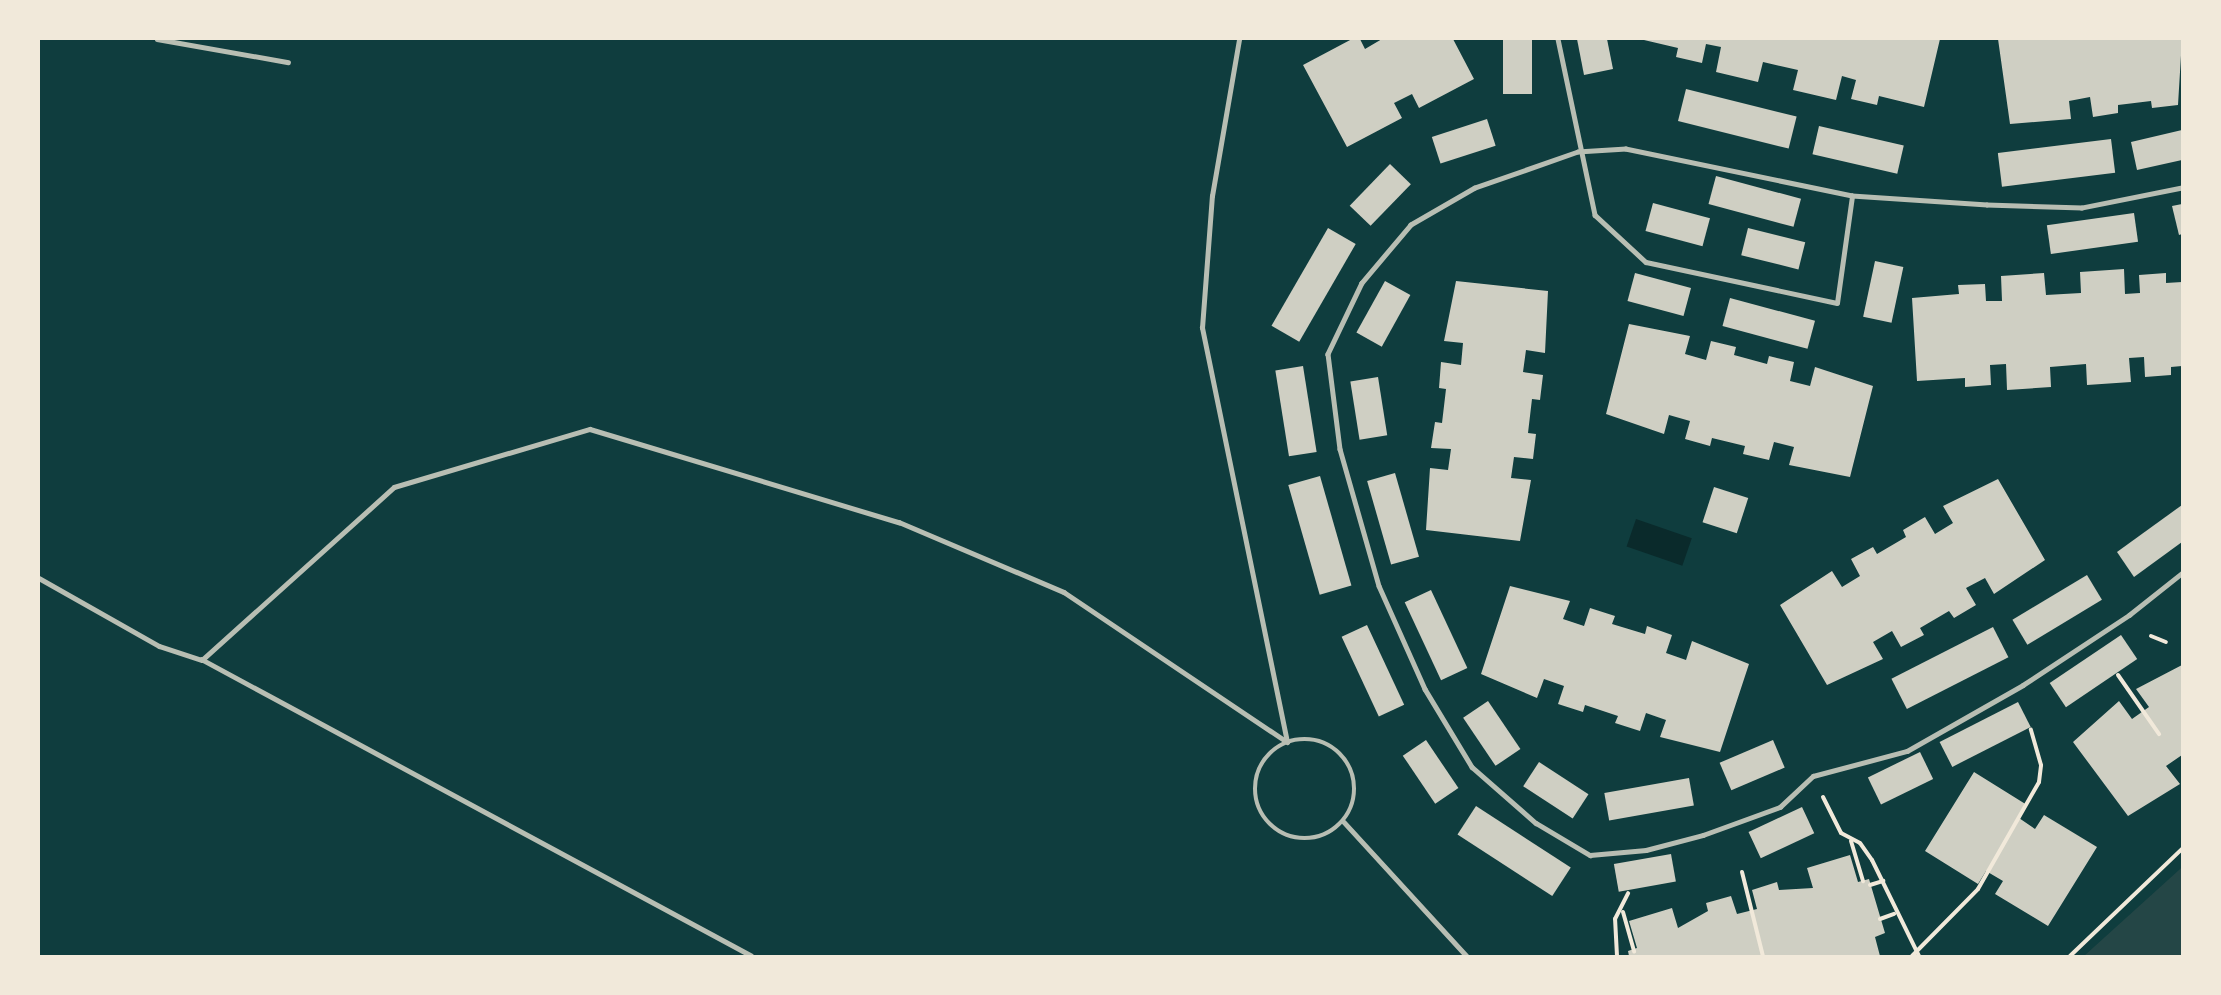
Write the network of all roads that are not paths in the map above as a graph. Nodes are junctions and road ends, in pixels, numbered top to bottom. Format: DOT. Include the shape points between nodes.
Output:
graph roads {
  1 [pos="157,39"];
  2 [pos="1239,39"];
  3 [pos="1558,39"];
  4 [pos="288,62"];
  5 [pos="1578,152"];
  6 [pos="2182,188"];
  7 [pos="1852,196"];
  8 [pos="2182,573"];
  9 [pos="39,578"];
  10 [pos="202,660"];
  11 [pos="1287,742"];
  12 [pos="1344,822"];
  13 [pos="751,956"];
  14 [pos="1467,956"];
  1 -- 4 [label="lane"];
  2 -- 11 [label="lane" via="1212,196 1202,328"];
  3 -- 5 [label="lane"];
  5 -- 7 [label="lane" via="1626,149 1703,161"];
  5 -- 7 [label="lane" via="1595,215 1646,262 1837,303"];
  5 -- 8 [label="lane" via="1475,188 1411,225 1362,283 1328,354 1340,449 1379,586 1425,689 1472,767 1536,823 1590,855 1646,850 1780,807 1813,776 1907,751 2023,685 2129,615"];
  6 -- 7 [label="lane" via="2082,208"];
  9 -- 10 [label="lane" via="159,646"];
  10 -- 11 [label="lane" via="394,487 590,429 899,522 1064,591"];
  10 -- 13 [label="lane"];
  11 -- 12 [label="lane" via="1319,741 1346,759 1356,791"];
  11 -- 12 [label="lane" via="1273,750 1257,775 1257,805 1264,818 1275,829 1303,839 1325,835"];
  12 -- 14 [label="lane"];
}
